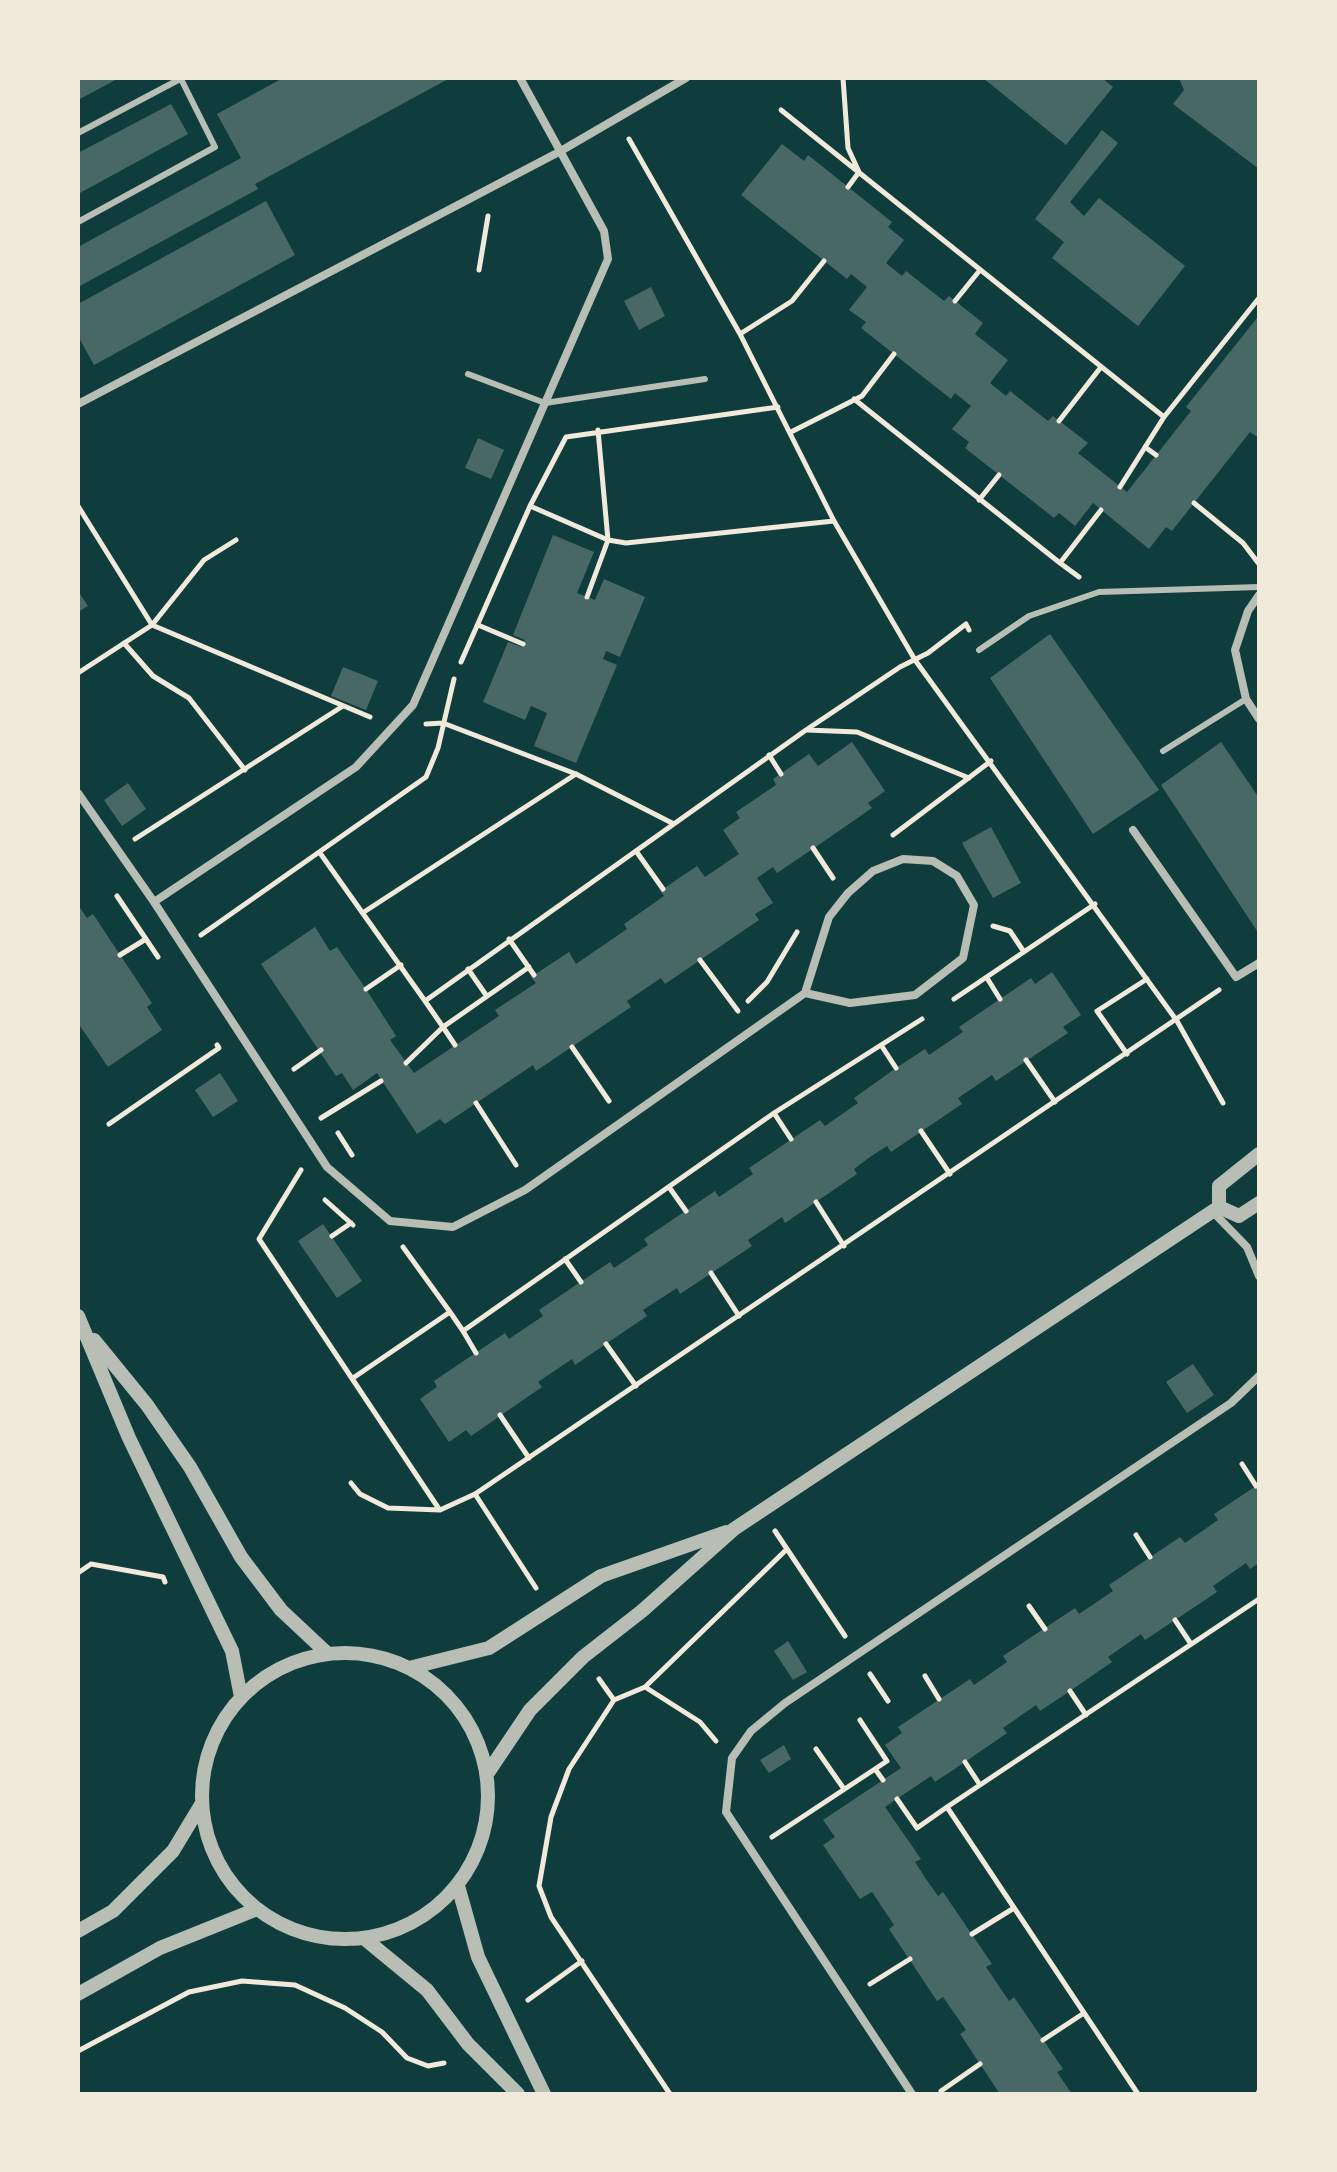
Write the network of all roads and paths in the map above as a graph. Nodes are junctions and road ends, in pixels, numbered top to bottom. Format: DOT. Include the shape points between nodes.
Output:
graph roads {
  1 [pos="182,78"];
  2 [pos="520,78"];
  3 [pos="686,78"];
  4 [pos="843,78"];
  5 [pos="781,110"];
  6 [pos="78,133"];
  7 [pos="626,135"];
  8 [pos="559,152"];
  9 [pos="859,172"];
  10 [pos="493,187"];
  11 [pos="848,187"];
  12 [pos="78,222"];
  13 [pos="824,261"];
  14 [pos="479,270"];
  15 [pos="980,270"];
  16 [pos="1259,298"];
  17 [pos="955,301"];
  18 [pos="740,334"];
  19 [pos="1221,345"];
  20 [pos="1230,352"];
  21 [pos="894,354"];
  22 [pos="1101,367"];
  23 [pos="468,374"];
  24 [pos="705,379"];
  25 [pos="854,399"];
  26 [pos="545,403"];
  27 [pos="78,404"];
  28 [pos="778,407"];
  29 [pos="1164,417"];
  30 [pos="1059,421"];
  31 [pos="598,430"];
  32 [pos="791,432"];
  33 [pos="1145,447"];
  34 [pos="1156,455"];
  35 [pos="999,475"];
  36 [pos="1120,487"];
  37 [pos="979,500"];
  38 [pos="1194,503"];
  39 [pos="78,506"];
  40 [pos="530,506"];
  41 [pos="1101,510"];
  42 [pos="834,521"];
  43 [pos="236,540"];
  44 [pos="608,540"];
  45 [pos="1060,563"];
  46 [pos="1259,564"];
  47 [pos="1259,587"];
  48 [pos="1099,592"];
  49 [pos="1259,595"];
  50 [pos="587,597"];
  51 [pos="152,625"];
  52 [pos="478,625"];
  53 [pos="124,643"];
  54 [pos="523,644"];
  55 [pos="979,650"];
  56 [pos="915,660"];
  57 [pos="78,673"];
  58 [pos="1246,699"];
  59 [pos="343,706"];
  60 [pos="1259,719"];
  61 [pos="443,723"];
  62 [pos="394,726"];
  63 [pos="806,730"];
  64 [pos="1163,751"];
  65 [pos="769,755"];
  66 [pos="245,770"];
  67 [pos="576,774"];
  68 [pos="781,774"];
  69 [pos="969,778"];
  70 [pos="78,793"];
  71 [pos="672,823"];
  72 [pos="1133,830"];
  73 [pos="813,848"];
  74 [pos="117,851"];
  75 [pos="636,851"];
  76 [pos="320,853"];
  77 [pos="834,880"];
  78 [pos="112,889"];
  79 [pos="663,889"];
  80 [pos="154,902"];
  81 [pos="1095,904"];
  82 [pos="364,912"];
  83 [pos="146,939"];
  84 [pos="509,939"];
  85 [pos="213,945"];
  86 [pos="966,945"];
  87 [pos="1024,952"];
  88 [pos="120,955"];
  89 [pos="700,960"];
  90 [pos="160,961"];
  91 [pos="1259,963"];
  92 [pos="401,965"];
  93 [pos="529,967"];
  94 [pos="468,969"];
  95 [pos="534,975"];
  96 [pos="1236,977"];
  97 [pos="987,978"];
  98 [pos="1147,979"];
  99 [pos="767,982"];
  100 [pos="366,989"];
  101 [pos="805,993"];
  102 [pos="486,995"];
  103 [pos="1000,999"];
  104 [pos="425,1001"];
  105 [pos="948,1003"];
  106 [pos="934,1011"];
  107 [pos="1177,1021"];
  108 [pos="443,1027"];
  109 [pos="211,1036"];
  110 [pos="455,1045"];
  111 [pos="881,1045"];
  112 [pos="572,1047"];
  113 [pos="321,1050"];
  114 [pos="1127,1054"];
  115 [pos="286,1056"];
  116 [pos="1026,1060"];
  117 [pos="406,1063"];
  118 [pos="896,1068"];
  119 [pos="294,1069"];
  120 [pos="303,1081"];
  121 [pos="381,1081"];
  122 [pos="621,1093"];
  123 [pos="609,1101"];
  124 [pos="476,1103"];
  125 [pos="1055,1103"];
  126 [pos="1223,1103"];
  127 [pos="319,1105"];
  128 [pos="597,1109"];
  129 [pos="774,1113"];
  130 [pos="326,1116"];
  131 [pos="109,1124"];
  132 [pos="301,1130"];
  133 [pos="921,1131"];
  134 [pos="791,1139"];
  135 [pos="1259,1154"];
  136 [pos="528,1157"];
  137 [pos="516,1165"];
  138 [pos="362,1166"];
  139 [pos="301,1170"];
  140 [pos="507,1171"];
  141 [pos="950,1174"];
  142 [pos="669,1187"];
  143 [pos="816,1202"];
  144 [pos="1259,1203"];
  145 [pos="1216,1209"];
  146 [pos="686,1211"];
  147 [pos="844,1246"];
  148 [pos="565,1259"];
  149 [pos="711,1273"];
  150 [pos="1259,1276"];
  151 [pos="581,1282"];
  152 [pos="739,1316"];
  153 [pos="81,1322"];
  154 [pos="463,1331"];
  155 [pos="606,1344"];
  156 [pos="476,1353"];
  157 [pos="1259,1376"];
  158 [pos="353,1378"];
  159 [pos="636,1386"];
  160 [pos="500,1415"];
  161 [pos="529,1458"];
  162 [pos="1242,1464"];
  163 [pos="351,1483"];
  164 [pos="1256,1486"];
  165 [pos="475,1494"];
  166 [pos="440,1510"];
  167 [pos="761,1511"];
  168 [pos="734,1529"];
  169 [pos="1136,1535"];
  170 [pos="787,1549"];
  171 [pos="1150,1557"];
  172 [pos="78,1573"];
  173 [pos="168,1586"];
  174 [pos="538,1593"];
  175 [pos="1259,1599"];
  176 [pos="1029,1606"];
  177 [pos="1175,1620"];
  178 [pos="1045,1629"];
  179 [pos="1191,1644"];
  180 [pos="328,1654"];
  181 [pos="857,1655"];
  182 [pos="409,1668"];
  183 [pos="925,1676"];
  184 [pos="598,1678"];
  185 [pos="645,1687"];
  186 [pos="1070,1691"];
  187 [pos="241,1697"];
  188 [pos="939,1699"];
  189 [pos="614,1700"];
  190 [pos="888,1701"];
  191 [pos="1086,1715"];
  192 [pos="860,1720"];
  193 [pos="816,1749"];
  194 [pos="732,1758"];
  195 [pos="965,1762"];
  196 [pos="875,1769"];
  197 [pos="487,1774"];
  198 [pos="883,1780"];
  199 [pos="980,1785"];
  200 [pos="844,1789"];
  201 [pos="897,1799"];
  202 [pos="202,1803"];
  203 [pos="947,1807"];
  204 [pos="772,1837"];
  205 [pos="458,1886"];
  206 [pos="1014,1908"];
  207 [pos="257,1909"];
  208 [pos="78,1931"];
  209 [pos="972,1934"];
  210 [pos="365,1939"];
  211 [pos="910,1959"];
  212 [pos="582,1961"];
  213 [pos="870,1984"];
  214 [pos="78,1994"];
  215 [pos="520,2005"];
  216 [pos="1084,2013"];
  217 [pos="1043,2040"];
  218 [pos="78,2051"];
  219 [pos="444,2063"];
  220 [pos="980,2064"];
  221 [pos="941,2091"];
  222 [pos="518,2094"];
  223 [pos="544,2094"];
  224 [pos="670,2094"];
  225 [pos="912,2094"];
  226 [pos="1138,2094"];
  1 -- 6 [label="lane"];
  1 -- 12 [label="lane" via="215,147"];
  2 -- 8 [label="street"];
  3 -- 8 [label="street"];
  4 -- 9 [label="path" via="848,148"];
  5 -- 9 [label="path"];
  7 -- 18 [label="path"];
  8 -- 10 [label="street"];
  8 -- 26 [label="street" via="604,231 608,259"];
  9 -- 11 [label="path"];
  9 -- 15 [label="path"];
  10 -- 14 [label="path"];
  10 -- 27 [label="street"];
  13 -- 18 [label="path" via="792,301"];
  15 -- 17 [label="path"];
  15 -- 22 [label="path"];
  16 -- 19 [label="path"];
  18 -- 28 [label="path"];
  19 -- 20 [label="path"];
  19 -- 29 [label="path"];
  21 -- 25 [label="path"];
  22 -- 29 [label="path"];
  22 -- 30 [label="path"];
  23 -- 26 [label="lane"];
  24 -- 26 [label="lane"];
  25 -- 32 [label="path"];
  25 -- 37 [label="path"];
  26 -- 62 [label="street" via="413,705"];
  28 -- 31 [label="path"];
  28 -- 32 [label="path"];
  29 -- 33 [label="path"];
  31 -- 40 [label="path" via="566,437"];
  31 -- 44 [label="path"];
  32 -- 42 [label="path"];
  33 -- 34 [label="path"];
  33 -- 36 [label="path"];
  35 -- 37 [label="path"];
  37 -- 45 [label="path"];
  38 -- 46 [label="path" via="1243,543"];
  39 -- 51 [label="path"];
  40 -- 44 [label="path"];
  40 -- 52 [label="path"];
  41 -- 45 [label="path"];
  42 -- 44 [label="path" via="688,539"];
  42 -- 56 [label="path"];
  43 -- 51 [label="path" via="204,560"];
  44 -- 50 [label="path"];
  45 -- 48 [label="path"];
  47 -- 48 [label="lane"];
  48 -- 55 [label="lane" via="1029,616"];
  49 -- 58 [label="street" via="1235,650"];
  51 -- 53 [label="path"];
  51 -- 59 [label="path"];
  52 -- 54 [label="path"];
  52 -- 61 [label="path" via="453,681"];
  53 -- 57 [label="path"];
  53 -- 66 [label="path" via="153,676 189,698"];
  55 -- 56 [label="path" via="966,624"];
  56 -- 63 [label="path"];
  56 -- 81 [label="path"];
  58 -- 60 [label="street"];
  58 -- 64 [label="lane"];
  59 -- 62 [label="path"];
  59 -- 66 [label="path"];
  61 -- 62 [label="path"];
  61 -- 67 [label="path"];
  61 -- 76 [label="path" via="426,777"];
  62 -- 80 [label="street" via="356,767"];
  63 -- 65 [label="path"];
  63 -- 69 [label="path" via="857,732"];
  65 -- 68 [label="path"];
  65 -- 71 [label="path"];
  66 -- 74 [label="path"];
  67 -- 71 [label="path"];
  67 -- 82 [label="path"];
  70 -- 74 [label="street"];
  71 -- 75 [label="path"];
  72 -- 96 [label="street"];
  73 -- 77 [label="path"];
  74 -- 80 [label="street"];
  75 -- 79 [label="path"];
  75 -- 84 [label="path"];
  76 -- 82 [label="path"];
  76 -- 85 [label="path" via="205,933"];
  78 -- 83 [label="path"];
  80 -- 132 [label="street"];
  81 -- 87 [label="path"];
  81 -- 98 [label="path"];
  82 -- 92 [label="path"];
  83 -- 88 [label="path"];
  83 -- 90 [label="path"];
  84 -- 93 [label="path"];
  84 -- 94 [label="path"];
  86 -- 87 [label="path" via="991,926 1010,931"];
  86 -- 101 [label="street" via="963,958 915,995 850,1003"];
  86 -- 101 [label="street" via="974,905 957,876 933,861 903,859 873,871 829,917"];
  87 -- 97 [label="path"];
  89 -- 99 [label="path" via="735,1014"];
  91 -- 96 [label="street"];
  92 -- 100 [label="path"];
  92 -- 104 [label="path"];
  93 -- 95 [label="path"];
  93 -- 102 [label="path"];
  94 -- 102 [label="path"];
  94 -- 104 [label="path"];
  96 -- 107 [label="path"];
  97 -- 103 [label="path"];
  97 -- 105 [label="path"];
  98 -- 107 [label="path"];
  98 -- 114 [label="path" via="1097,1011"];
  101 -- 132 [label="street" via="525,1190 453,1227 390,1221 327,1167"];
  102 -- 108 [label="path"];
  104 -- 108 [label="path"];
  106 -- 111 [label="path"];
  107 -- 114 [label="path"];
  107 -- 126 [label="path"];
  108 -- 110 [label="path"];
  108 -- 117 [label="path"];
  109 -- 131 [label="path" via="219,1048"];
  111 -- 118 [label="path"];
  111 -- 129 [label="path"];
  112 -- 123 [label="path"];
  113 -- 119 [label="path"];
  114 -- 125 [label="path"];
  115 -- 119 [label="path"];
  116 -- 125 [label="path"];
  119 -- 120 [label="path"];
  121 -- 130 [label="path"];
  122 -- 123 [label="path"];
  123 -- 128 [label="path"];
  124 -- 137 [label="path"];
  125 -- 141 [label="path"];
  127 -- 130 [label="path"];
  129 -- 134 [label="path"];
  129 -- 142 [label="path"];
  130 -- 132 [label="path"];
  130 -- 138 [label="path"];
  133 -- 141 [label="path"];
  135 -- 145 [label="street" via="1219,1186"];
  136 -- 137 [label="path"];
  137 -- 140 [label="path"];
  139 -- 158 [label="path" via="259,1239"];
  141 -- 147 [label="path"];
  142 -- 146 [label="path"];
  142 -- 148 [label="path"];
  143 -- 147 [label="path"];
  144 -- 145 [label="street" via="1239,1216"];
  145 -- 150 [label="street" via="1247,1247"];
  145 -- 167 [label="street"];
  147 -- 152 [label="path"];
  148 -- 151 [label="path"];
  148 -- 154 [label="path"];
  149 -- 152 [label="path"];
  152 -- 159 [label="path"];
  153 -- 180 [label="street" via="190,1467 241,1557 281,1610"];
  153 -- 187 [label="street" via="129,1438 232,1651"];
  154 -- 156 [label="path"];
  154 -- 158 [label="path" via="450,1312"];
  155 -- 159 [label="path"];
  157 -- 181 [label="street" via="1231,1403"];
  158 -- 166 [label="path"];
  159 -- 161 [label="path"];
  160 -- 161 [label="path"];
  161 -- 165 [label="path"];
  162 -- 164 [label="path"];
  163 -- 166 [label="path" via="360,1494 388,1508"];
  165 -- 166 [label="path"];
  165 -- 174 [label="path"];
  167 -- 168 [label="street"];
  167 -- 170 [label="path"];
  168 -- 182 [label="street" via="601,1576 489,1648"];
  168 -- 197 [label="street" via="583,1657 530,1710"];
  169 -- 171 [label="path"];
  170 -- 181 [label="path"];
  170 -- 185 [label="path"];
  172 -- 173 [label="path" via="91,1564 163,1577"];
  175 -- 179 [label="path"];
  176 -- 178 [label="path"];
  177 -- 179 [label="path"];
  179 -- 191 [label="path"];
  180 -- 182 [label="street" via="369,1655"];
  180 -- 187 [label="street" via="286,1666"];
  181 -- 190 [label="path"];
  181 -- 194 [label="street" via="751,1731"];
  182 -- 197 [label="street" via="446,1694 473,1731"];
  183 -- 188 [label="path"];
  184 -- 189 [label="path"];
  185 -- 189 [label="path"];
  185 -- 194 [label="path" via="700,1722"];
  186 -- 191 [label="path"];
  187 -- 202 [label="street" via="219,1728 205,1764"];
  189 -- 212 [label="path" via="569,1769 539,1868 542,1900"];
  191 -- 199 [label="path"];
  192 -- 196 [label="path" via="887,1761"];
  193 -- 200 [label="path"];
  194 -- 225 [label="street" via="726,1812"];
  195 -- 199 [label="path"];
  196 -- 198 [label="path"];
  196 -- 200 [label="path"];
  197 -- 205 [label="street" via="488,1814 478,1852"];
  199 -- 203 [label="path"];
  200 -- 204 [label="path"];
  201 -- 203 [label="path" via="917,1828"];
  202 -- 207 [label="street" via="209,1843 229,1880"];
  202 -- 208 [label="street" via="173,1851 113,1911"];
  203 -- 206 [label="path"];
  205 -- 210 [label="street" via="400,1929"];
  205 -- 223 [label="street" via="478,1957"];
  206 -- 209 [label="path"];
  206 -- 216 [label="path"];
  207 -- 210 [label="street" via="290,1929 327,1939"];
  207 -- 214 [label="street" via="160,1948"];
  210 -- 222 [label="street" via="427,1990 468,2044"];
  211 -- 213 [label="path"];
  212 -- 215 [label="path"];
  212 -- 224 [label="path"];
  216 -- 217 [label="path"];
  216 -- 226 [label="path"];
  218 -- 219 [label="path" via="189,1992 242,1981 295,1985 382,2032 407,2058 428,2066"];
  220 -- 221 [label="path"];
}
